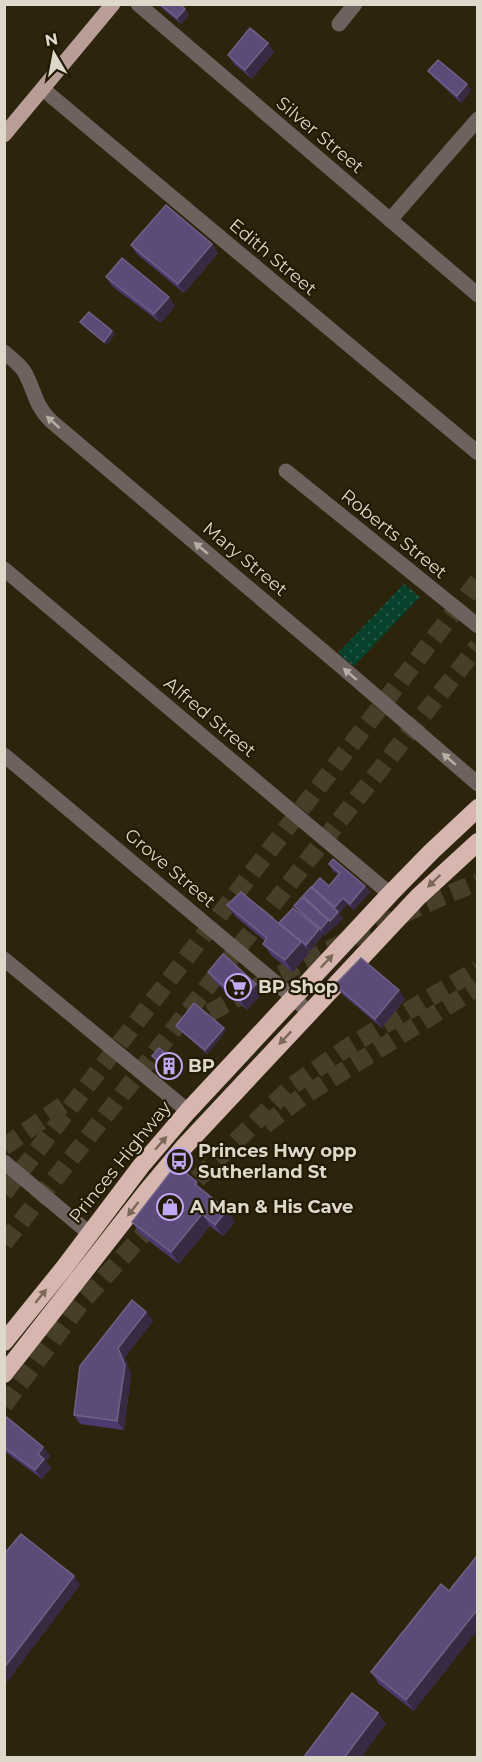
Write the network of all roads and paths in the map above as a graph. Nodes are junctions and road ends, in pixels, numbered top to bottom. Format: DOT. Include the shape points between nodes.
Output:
graph roads {
  1 [pos="113,4"];
  2 [pos="138,4"];
  3 [pos="356,4"];
  4 [pos="339,24"];
  5 [pos="44,90"];
  6 [pos="477,119"];
  7 [pos="4,135"];
  8 [pos="390,220"];
  9 [pos="477,295"];
  10 [pos="4,352"];
  11 [pos="477,453"];
  12 [pos="286,471"];
  13 [pos="4,569"];
  14 [pos="477,627"];
  15 [pos="4,755"];
  16 [pos="477,784"];
  17 [pos="477,808"];
  18 [pos="477,842"];
  19 [pos="390,894"];
  20 [pos="4,959"];
  21 [pos="293,997"];
  22 [pos="309,1012"];
  23 [pos="188,1112"];
  24 [pos="4,1162"];
  25 [pos="89,1233"];
  26 [pos="4,1342"];
  27 [pos="4,1374"];
  1 -- 5 [label="main road"];
  2 -- 8 [label="street, Silver Street"];
  3 -- 4 [label="street"];
  5 -- 7 [label="main road"];
  5 -- 11 [label="street, Edith Street"];
  6 -- 8 [label="street"];
  8 -- 9 [label="street, Silver Street"];
  16 -- 10 [label="street, Mary Street, one-way" via="42,413 24,371"];
  12 -- 14 [label="street, Roberts Street"];
  13 -- 19 [label="street, Alfred Street"];
  15 -- 21 [label="street, Grove Street"];
  17 -- 19 [label="highway, Princes Highway"];
  18 -- 22 [label="highway, one-way" via="418,897"];
  21 -- 19 [label="highway, Princes Highway, one-way"];
  20 -- 23 [label="street"];
  21 -- 22 [label="street, Grove Street"];
  21 -- 23 [label="highway, Princes Highway"];
  22 -- 27 [label="highway, one-way" via="183,1148"];
  25 -- 23 [label="highway, Princes Highway, one-way"];
  24 -- 25 [label="street"];
  26 -- 25 [label="highway, Princes Highway, one-way"];
}
